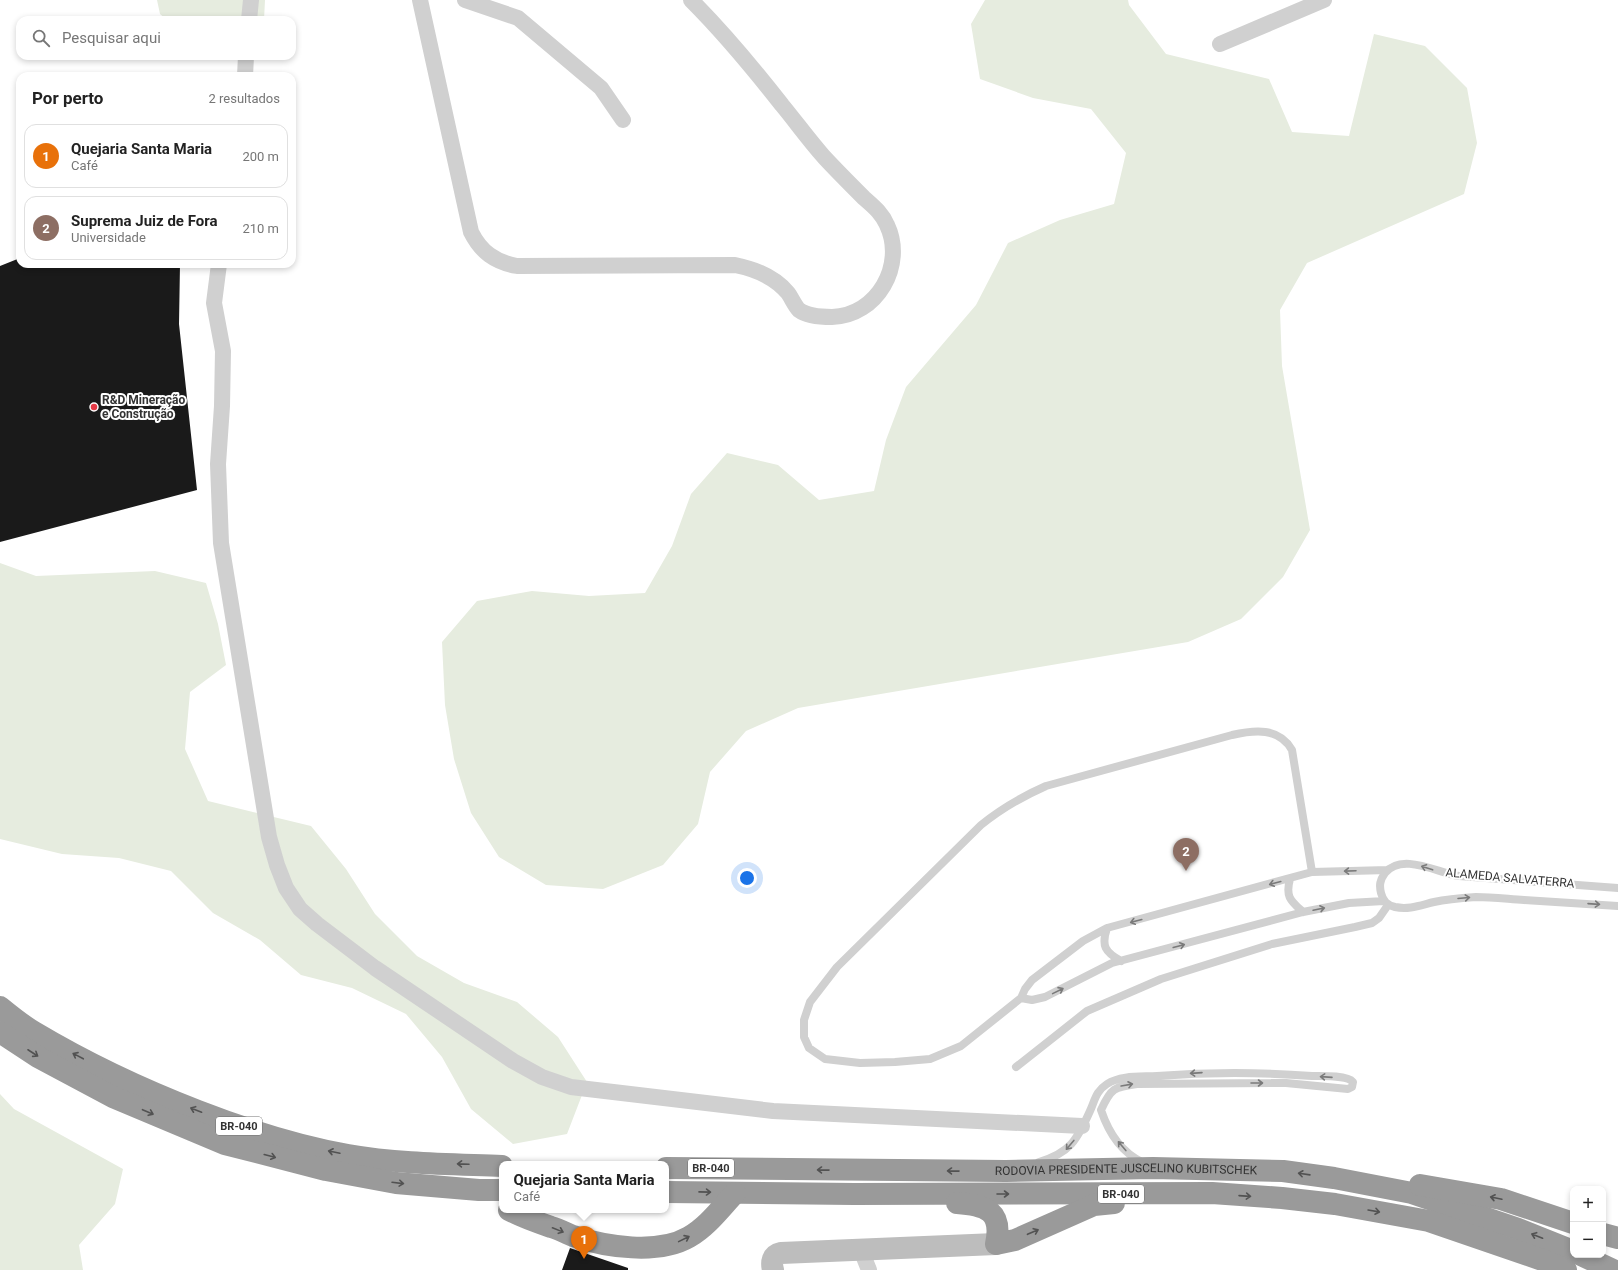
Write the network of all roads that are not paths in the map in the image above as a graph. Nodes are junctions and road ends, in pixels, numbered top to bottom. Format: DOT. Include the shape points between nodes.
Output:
graph roads {
  1 [pos="251,0"];
  2 [pos="420,0"];
  3 [pos="464,0"];
  4 [pos="691,0"];
  5 [pos="1324,0"];
  6 [pos="249,16"];
  7 [pos="1220,44"];
  8 [pos="246,60"];
  9 [pos="245,72"];
  10 [pos="623,120"];
  11 [pos="218,268"];
  12 [pos="1388,870"];
  13 [pos="1312,872"];
  14 [pos="1290,879"];
  15 [pos="1618,888"];
  16 [pos="1386,903"];
  17 [pos="1618,906"];
  18 [pos="1303,912"];
  19 [pos="1108,928"];
  20 [pos="1122,961"];
  21 [pos="1021,998"];
  22 [pos="0,1007"];
  23 [pos="0,1032"];
  24 [pos="1016,1067"];
  25 [pos="1101,1110"];
  26 [pos="1090,1111"];
  27 [pos="1082,1126"];
  28 [pos="499,1166"];
  29 [pos="669,1168"];
  30 [pos="1153,1168"];
  31 [pos="1006,1171"];
  32 [pos="1334,1178"];
  33 [pos="479,1190"];
  34 [pos="499,1190"];
  35 [pos="669,1192"];
  36 [pos="735,1193"];
  37 [pos="1212,1193"];
  38 [pos="854,1194"];
  39 [pos="499,1204"];
  40 [pos="514,1213"];
  41 [pos="1570,1222"];
  42 [pos="1606,1235"];
  43 [pos="1618,1238"];
  44 [pos="996,1244"];
  45 [pos="1570,1250"];
  46 [pos="1587,1258"];
  47 [pos="865,1260"];
  48 [pos="772,1270"];
  49 [pos="1566,1270"];
  50 [pos="1613,1270"];
  1 -- 6 [label="street"];
  2 -- 4 [label="street" via="471,232 475,241 488,255 497,261 517,266 735,265 768,276 786,291 799,310 833,317 855,311 874,298 888,280 893,258 891,235 887,224 874,206 823,156 730,40"];
  3 -- 10 [label="street" via="518,18 601,88"];
  5 -- 7 [label="street"];
  8 -- 9 [label="street"];
  11 -- 27 [label="street" via="214,303 223,351 218,464 221,543 269,837 286,888 300,909 375,968 475,1036 542,1077 571,1087 773,1111"];
  12 -- 13 [label="lane, ALAMEDA SALVATERRA, one-way"];
  15 -- 12 [label="lane, ALAMEDA SALVATERRA, one-way" via="1459,876 1418,864 1400,864"];
  12 -- 16 [label="lane" via="1380,883"];
  13 -- 14 [label="lane, ALAMEDA SALVATERRA"];
  13 -- 21 [label="lane" via="1292,750 1288,742 1273,733 1251,731 1232,735 1046,786 1000,809 981,825 837,967 810,1002 804,1020 804,1037 809,1048 825,1059 860,1063 930,1059 961,1046"];
  14 -- 18 [label="lane" via="1288,895"];
  14 -- 19 [label="lane, ALAMEDA SALVATERRA, one-way"];
  16 -- 17 [label="lane, ALAMEDA SALVATERRA, one-way" via="1402,908 1478,897"];
  18 -- 16 [label="lane, ALAMEDA SALVATERRA, one-way" via="1349,903"];
  16 -- 24 [label="lane" via="1379,918 1372,923 1272,944 1162,979 1094,1008"];
  20 -- 18 [label="lane, ALAMEDA SALVATERRA, one-way"];
  19 -- 20 [label="lane" via="1104,939 1106,949"];
  19 -- 21 [label="lane, ALAMEDA SALVATERRA" via="1082,941 1032,980 1024,989"];
  21 -- 20 [label="lane, ALAMEDA SALVATERRA, one-way" via="1032,1000 1045,997"];
  28 -- 22 [label="highway, BR-040, one-way" via="433,1164 349,1155 269,1137 117,1077 34,1032"];
  23 -- 33 [label="highway, BR-040, one-way" via="44,1060 113,1097 225,1144 326,1170 396,1183"];
  25 -- 26 [label="lane"];
  25 -- 26 [label="lane, one-way" via="1108,1094 1123,1085 1286,1083 1348,1089 1354,1084 1348,1078 1268,1073 1207,1072 1133,1077 1113,1080 1102,1087 1095,1096"];
  30 -- 25 [label="lane, one-way" via="1124,1150 1106,1123"];
  26 -- 27 [label="lane"];
  27 -- 31 [label="lane, one-way" via="1073,1142 1061,1153"];
  31 -- 29 [label="highway, RODOVIA PRESIDENTE JUSCELINO KUBITSCHEK / BR-040, one-way"];
  30 -- 31 [label="highway, RODOVIA PRESIDENTE JUSCELINO KUBITSCHEK / BR-040"];
  32 -- 30 [label="highway, RODOVIA PRESIDENTE JUSCELINO KUBITSCHEK / BR-040, one-way" via="1283,1171"];
  41 -- 32 [label="highway, one-way" via="1502,1199 1456,1190 1408,1183"];
  45 -- 32 [label="highway, RODOVIA PRESIDENTE JUSCELINO KUBITSCHEK / BR-040, one-way" via="1412,1193"];
  33 -- 34 [label="highway, BR-040"];
  33 -- 39 [label="highway"];
  35 -- 36 [label="highway, RODOVIA PRESIDENTE JUSCELINO KUBITSCHEK / BR-040, one-way"];
  36 -- 38 [label="highway, RODOVIA PRESIDENTE JUSCELINO KUBITSCHEK / BR-040"];
  40 -- 36 [label="highway, one-way" via="574,1236 616,1247 660,1246 674,1244 689,1237"];
  38 -- 37 [label="highway, RODOVIA PRESIDENTE JUSCELINO KUBITSCHEK / BR-040, one-way"];
  44 -- 37 [label="highway, one-way" via="1015,1240 1094,1206"];
  37 -- 49 [label="highway, RODOVIA PRESIDENTE JUSCELINO KUBITSCHEK / BR-040, one-way" via="1335,1204 1429,1221"];
  38 -- 44 [label="highway" via="964,1203 980,1207 995,1216 998,1224"];
  42 -- 43 [label="highway"];
  44 -- 47 [label="street"];
  46 -- 50 [label="highway"];
  47 -- 48 [label="street" via="781,1253 774,1256"];
}
